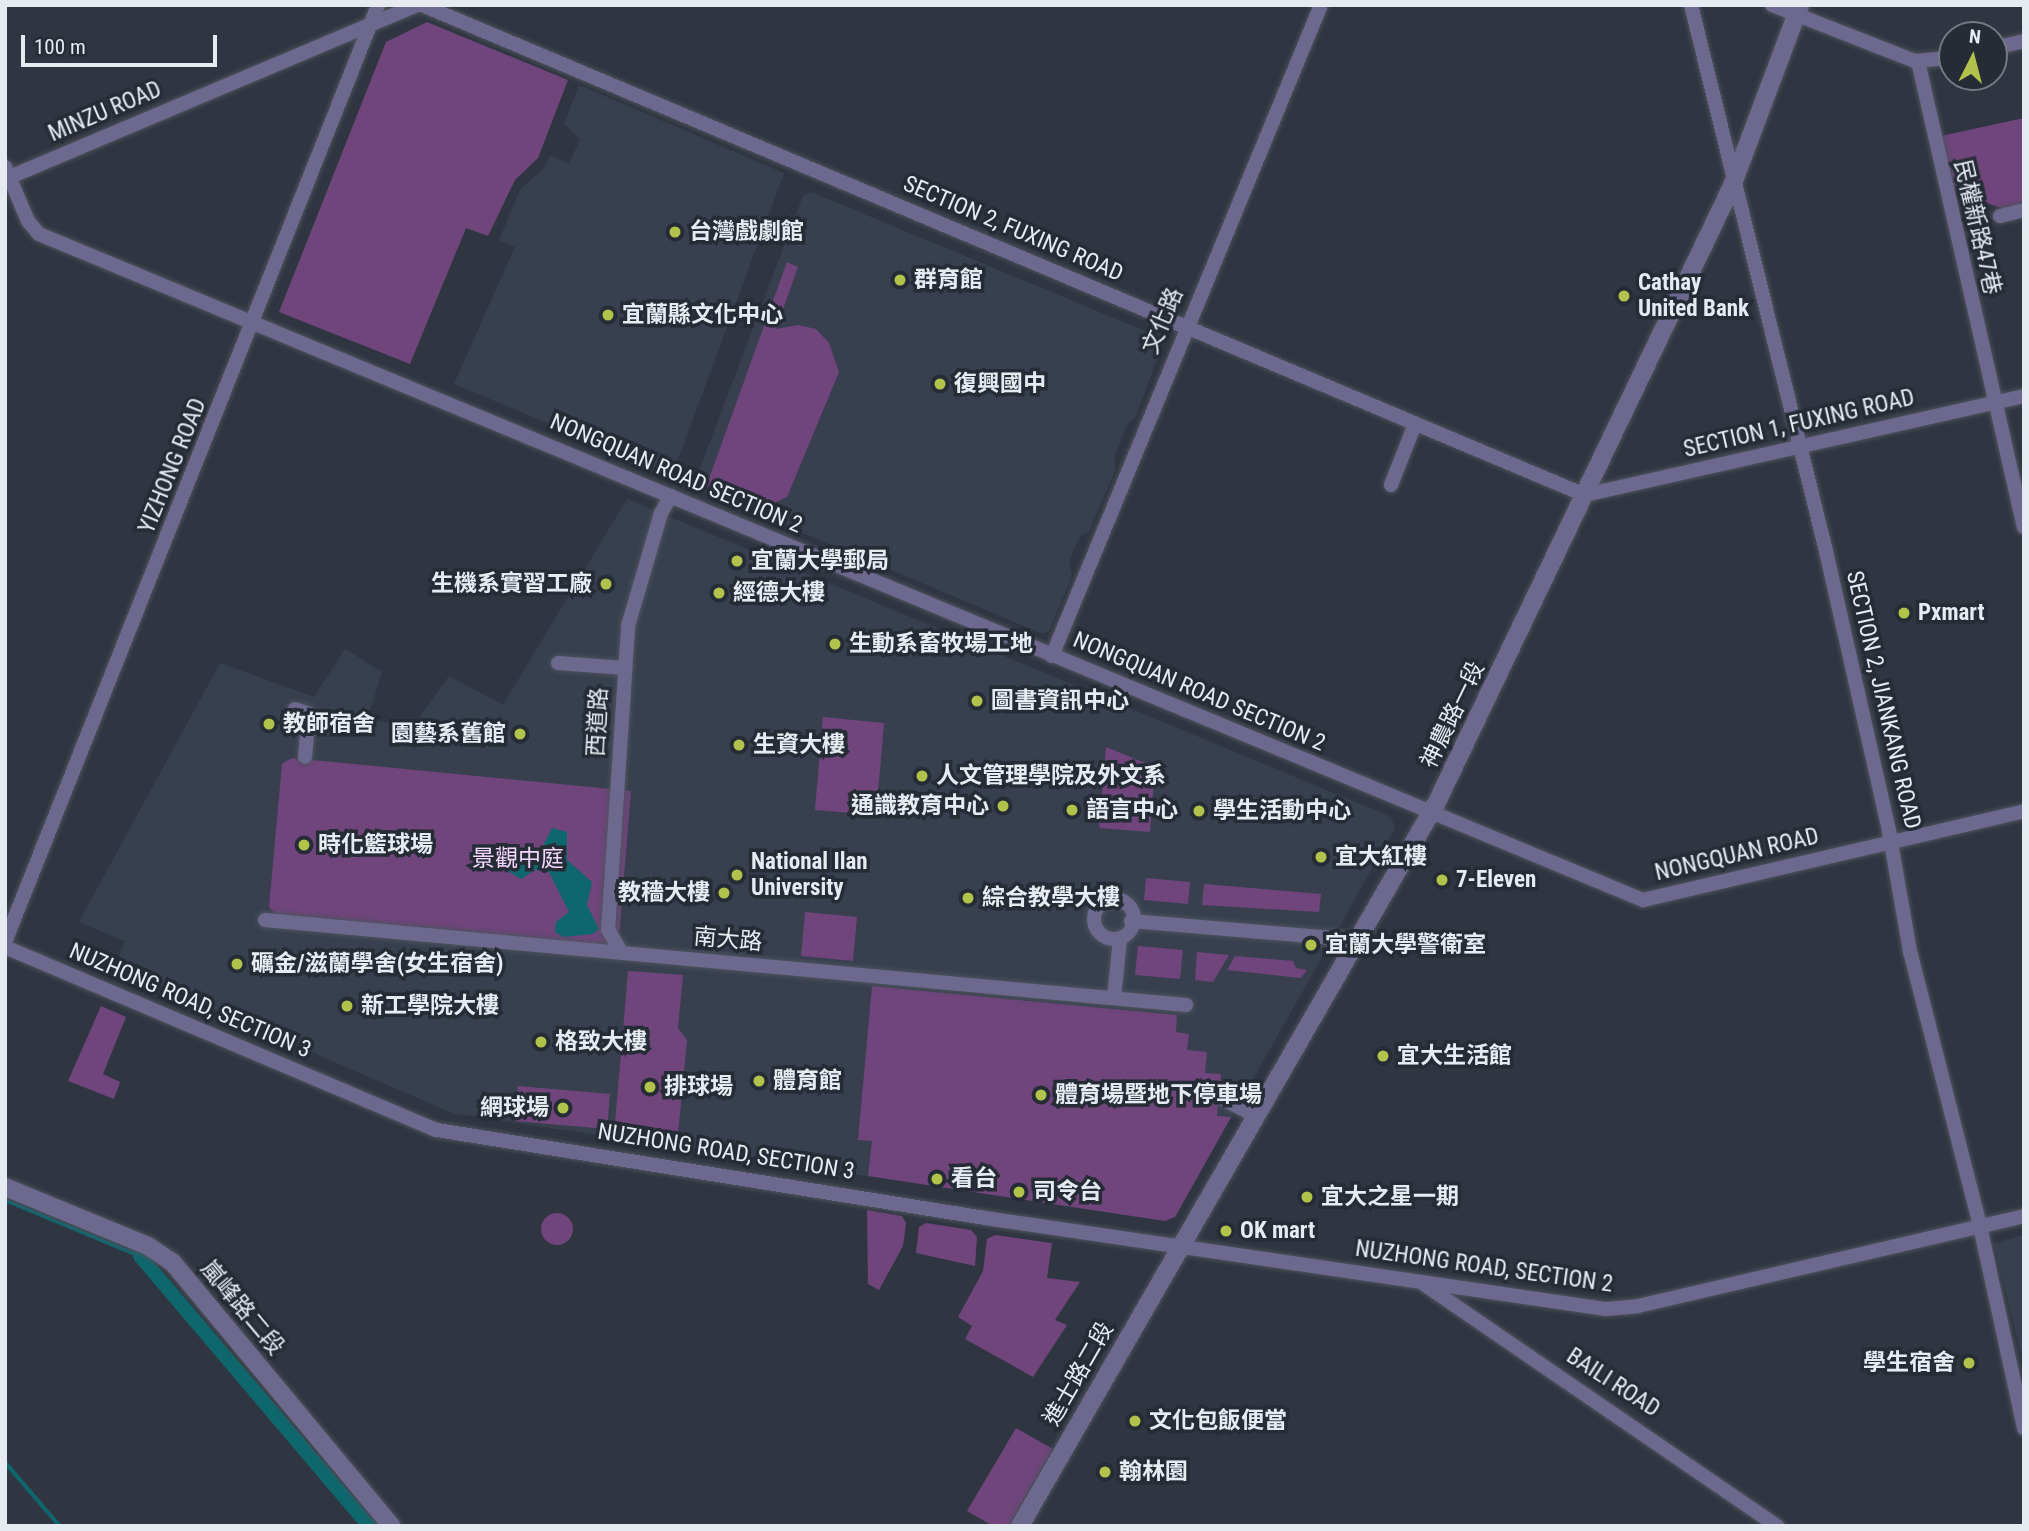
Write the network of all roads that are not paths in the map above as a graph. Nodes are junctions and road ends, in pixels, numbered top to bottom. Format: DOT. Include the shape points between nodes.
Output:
graph roads {
  1 [pos="378,5"];
  2 [pos="416,5"];
  3 [pos="422,5"];
  4 [pos="1321,5"];
  5 [pos="1691,5"];
  6 [pos="1772,5"];
  7 [pos="1798,10"];
  8 [pos="372,24"];
  9 [pos="1938,59"];
  10 [pos="1918,61"];
  11 [pos="7,174"];
  12 [pos="1732,186"];
  13 [pos="2024,210"];
  14 [pos="2000,216"];
  15 [pos="253,323"];
  16 [pos="1186,325"];
  17 [pos="2024,396"];
  18 [pos="1993,402"];
  19 [pos="1415,424"];
  20 [pos="1799,447"];
  21 [pos="1391,485"];
  22 [pos="1585,495"];
  23 [pos="670,496"];
  24 [pos="2024,527"];
  25 [pos="1052,656"];
  26 [pos="558,663"];
  27 [pos="624,668"];
  28 [pos="295,709"];
  29 [pos="305,757"];
  30 [pos="2024,811"];
  31 [pos="1430,813"];
  32 [pos="1892,843"];
  33 [pos="265,920"];
  34 [pos="1131,921"];
  35 [pos="1120,939"];
  36 [pos="1356,940"];
  37 [pos="5,945"];
  38 [pos="622,953"];
  39 [pos="1114,998"];
  40 [pos="1186,1005"];
  41 [pos="1220,1097"];
  42 [pos="1255,1116"];
  43 [pos="5,1187"];
  44 [pos="2024,1216"];
  45 [pos="1980,1226"];
  46 [pos="1181,1248"];
  47 [pos="1421,1282"];
  48 [pos="2024,1428"];
  49 [pos="391,1526"];
  50 [pos="1020,1526"];
  51 [pos="1777,1526"];
  1 -- 8 [label="street, YIZHONG ROAD"];
  2 -- 8 [label="street, MINZU ROAD"];
  3 -- 16 [label="street, SECTION 2, FUXING ROAD"];
  4 -- 16 [label="street, 文化路"];
  5 -- 12 [label="street, SECTION 2, JIANKANG ROAD"];
  6 -- 7 [label="street"];
  7 -- 10 [label="street"];
  7 -- 12 [label="street, 神農路一段"];
  8 -- 11 [label="street, MINZU ROAD"];
  8 -- 15 [label="street, YIZHONG ROAD"];
  9 -- 10 [label="street"];
  10 -- 18 [label="street, 民權新路47巷"];
  11 -- 15 [label="street, NONGQUAN ROAD SECTION 2" via="28,221 40,234"];
  12 -- 20 [label="street, SECTION 2, JIANKANG ROAD"];
  12 -- 22 [label="street, 神農路一段"];
  13 -- 14 [label="street"];
  15 -- 23 [label="street, NONGQUAN ROAD SECTION 2"];
  15 -- 37 [label="street, YIZHONG ROAD"];
  16 -- 19 [label="street, SECTION 2, FUXING ROAD"];
  16 -- 25 [label="street, 文化路"];
  17 -- 18 [label="street, SECTION 1, FUXING ROAD"];
  18 -- 20 [label="street, SECTION 1, FUXING ROAD"];
  18 -- 24 [label="street, 民權新路47巷"];
  19 -- 21 [label="street"];
  19 -- 22 [label="street, SECTION 2, FUXING ROAD"];
  20 -- 22 [label="street, SECTION 1, FUXING ROAD"];
  20 -- 32 [label="street, SECTION 2, JIANKANG ROAD"];
  22 -- 31 [label="street, 神農路一段"];
  23 -- 25 [label="street, NONGQUAN ROAD SECTION 2"];
  23 -- 27 [label="street, 西道路" via="628,626"];
  25 -- 31 [label="street, NONGQUAN ROAD SECTION 2"];
  26 -- 27 [label="street"];
  27 -- 38 [label="street, 西道路" via="608,930"];
  28 -- 29 [label="street" via="309,714"];
  30 -- 32 [label="street, NONGQUAN ROAD"];
  31 -- 32 [label="street, NONGQUAN ROAD" via="1643,900"];
  31 -- 36 [label="street, 神農路一段"];
  32 -- 45 [label="street, SECTION 2, JIANKANG ROAD" via="1910,951"];
  33 -- 38 [label="street, 南大路"];
  34 -- 35 [label="street" via="1128,934"];
  34 -- 35 [label="street" via="1129,905 1123,900 1107,899 1097,908 1098,931"];
  34 -- 36 [label="street"];
  35 -- 39 [label="street"];
  36 -- 42 [label="street, 神農路一段"];
  37 -- 46 [label="street, NUZHONG ROAD, SECTION 3" via="438,1130"];
  38 -- 39 [label="street, 南大路"];
  39 -- 40 [label="street, 南大路"];
  41 -- 42 [label="street"];
  42 -- 46 [label="street, 神農路一段"];
  43 -- 49 [label="street, 嵐峰路二段" via="148,1246 173,1263"];
  44 -- 45 [label="street, NUZHONG ROAD, SECTION 2"];
  45 -- 47 [label="street, NUZHONG ROAD, SECTION 2" via="1614,1310"];
  45 -- 48 [label="street, SECTION 2, JIANKANG ROAD"];
  46 -- 47 [label="street, NUZHONG ROAD, SECTION 2"];
  46 -- 50 [label="street, 進士路二段"];
  47 -- 51 [label="street, BAILI ROAD"];
}
